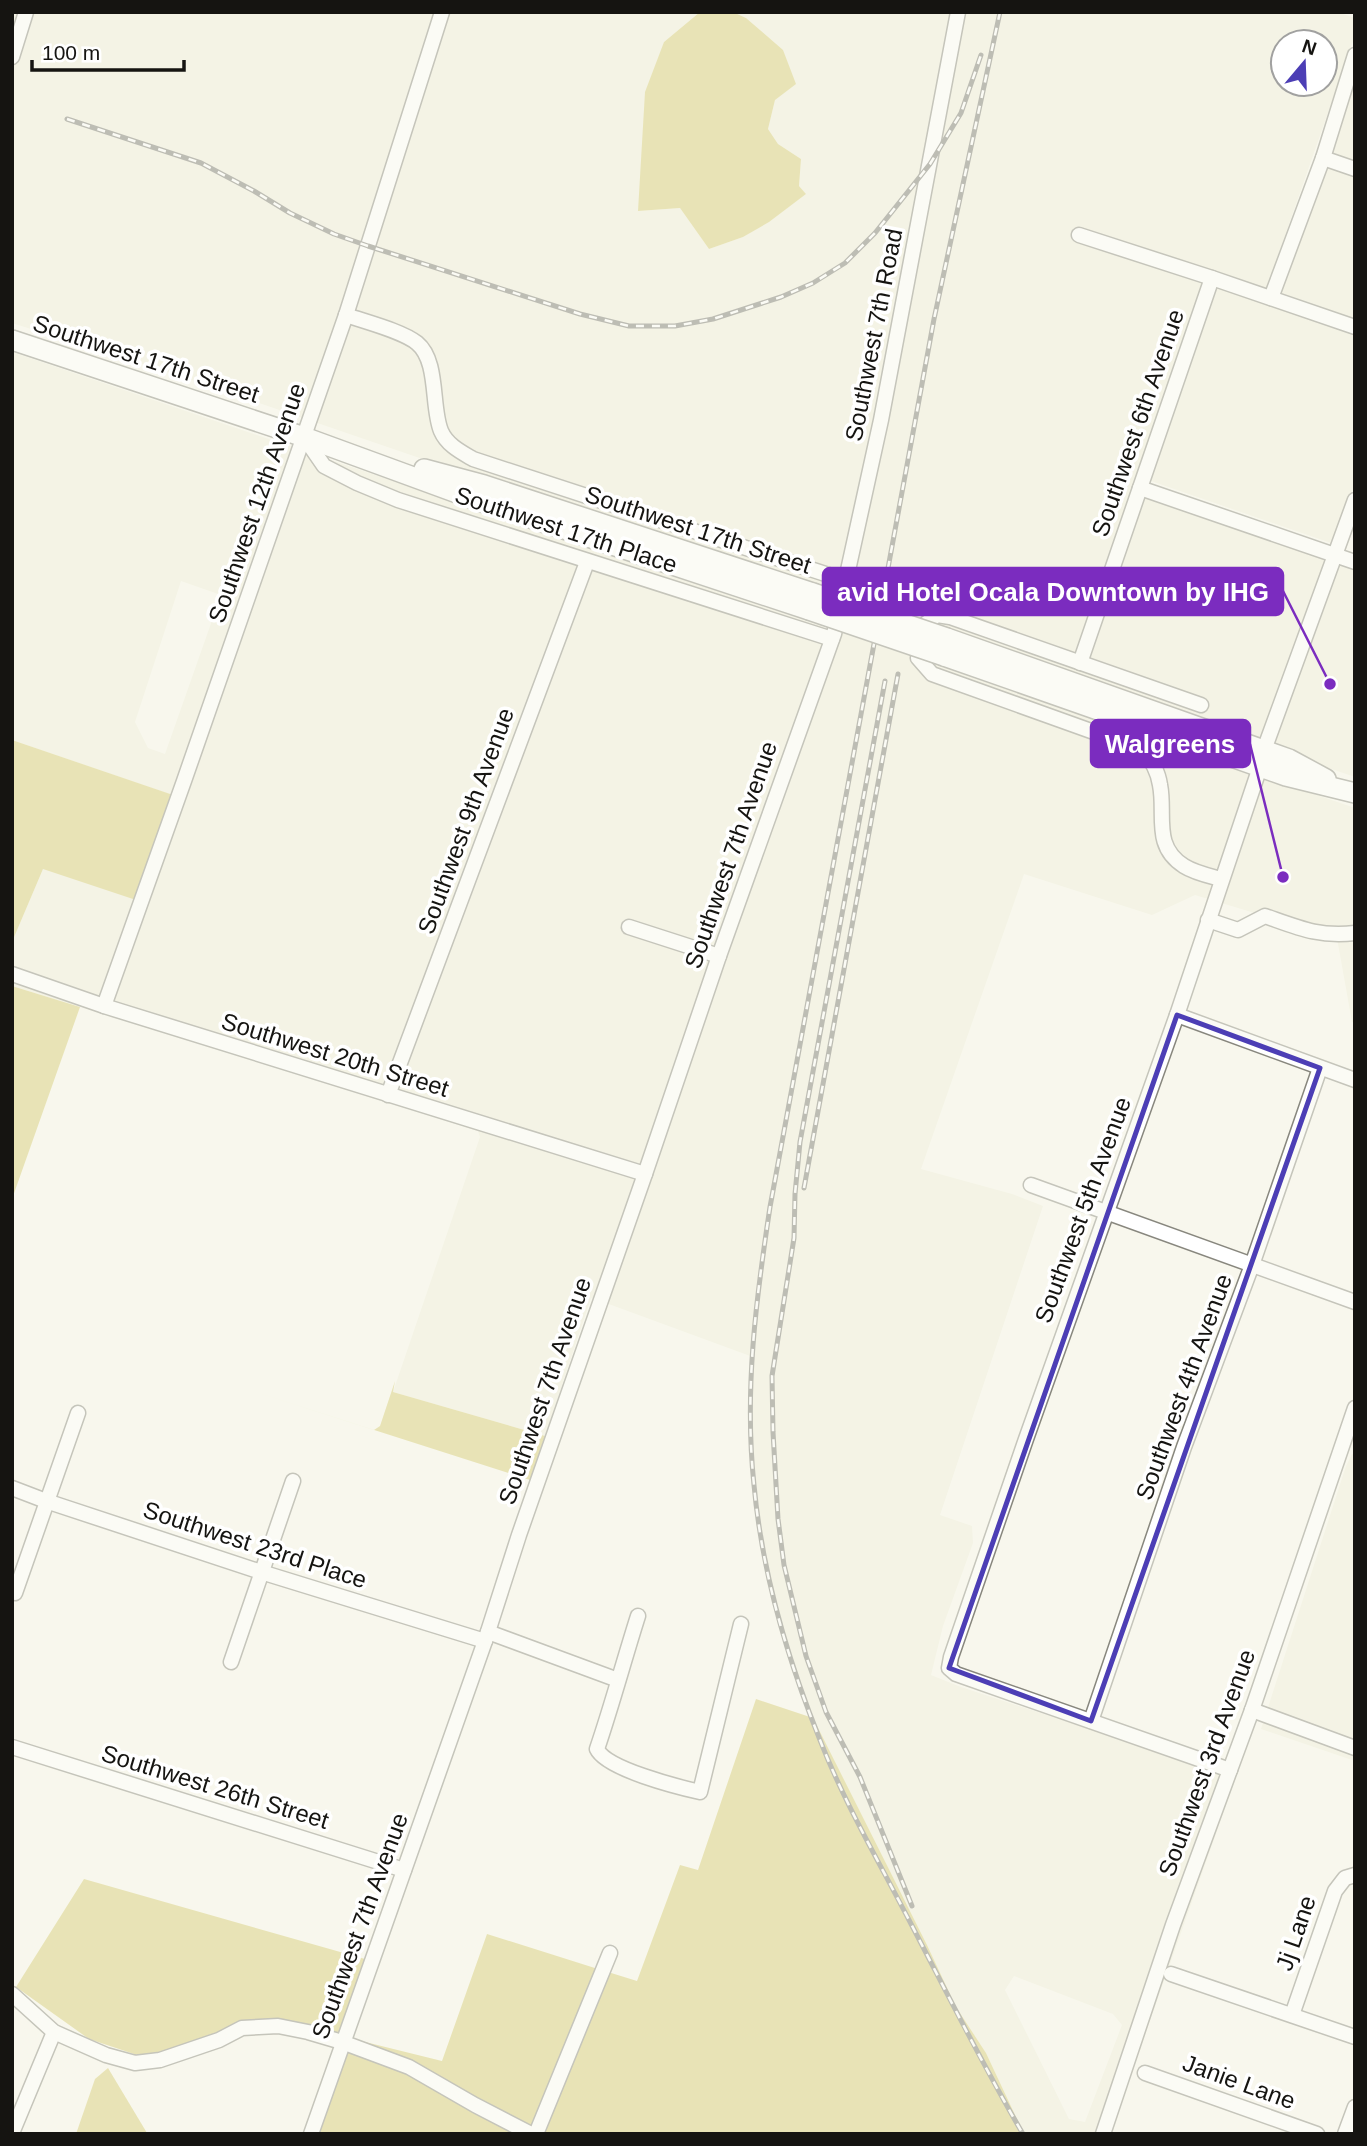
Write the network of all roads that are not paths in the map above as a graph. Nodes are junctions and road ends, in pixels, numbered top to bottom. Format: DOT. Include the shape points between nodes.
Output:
graph roads {
  1 [pos="26,12"];
  2 [pos="442,12"];
  3 [pos="958,12"];
  4 [pos="1355,55"];
  5 [pos="12,57"];
  6 [pos="1323,158"];
  7 [pos="1355,169"];
  8 [pos="1079,235"];
  9 [pos="1212,278"];
  10 [pos="1271,298"];
  11 [pos="346,315"];
  12 [pos="1355,327"];
  13 [pos="12,340"];
  14 [pos="304,437"];
  15 [pos="1140,488"];
  16 [pos="1355,500"];
  17 [pos="1336,555"];
  18 [pos="587,562"];
  19 [pos="1355,562"];
  20 [pos="847,581"];
  21 [pos="832,639"];
  22 [pos="823,663"];
  23 [pos="1080,663"];
  24 [pos="1201,705"];
  25 [pos="1262,758"];
  26 [pos="1350,791"];
  27 [pos="1221,879"];
  28 [pos="1208,920"];
  29 [pos="629,927"];
  30 [pos="1355,933"];
  31 [pos="719,956"];
  32 [pos="12,974"];
  33 [pos="103,1006"];
  34 [pos="1177,1015"];
  35 [pos="1320,1068"];
  36 [pos="1355,1080"];
  37 [pos="388,1096"];
  38 [pos="645,1174"];
  39 [pos="1031,1185"];
  40 [pos="1106,1213"];
  41 [pos="1252,1265"];
  42 [pos="1355,1302"];
  43 [pos="1355,1408"];
  44 [pos="78,1412"];
  45 [pos="293,1481"];
  46 [pos="12,1488"];
  47 [pos="46,1501"];
  48 [pos="261,1573"];
  49 [pos="15,1593"];
  50 [pos="638,1616"];
  51 [pos="741,1624"];
  52 [pos="486,1637"];
  53 [pos="230,1662"];
  54 [pos="618,1679"];
  55 [pos="1252,1710"];
  56 [pos="1091,1721"];
  57 [pos="12,1747"];
  58 [pos="1355,1748"];
  59 [pos="1230,1770"];
  60 [pos="404,1870"];
  61 [pos="1355,1875"];
  62 [pos="610,1952"];
  63 [pos="1171,1974"];
  64 [pos="12,1994"];
  65 [pos="1292,2015"];
  66 [pos="54,2032"];
  67 [pos="1355,2037"];
  68 [pos="342,2042"];
  69 [pos="1145,2073"];
  70 [pos="1355,2107"];
  71 [pos="12,2133"];
  72 [pos="311,2134"];
  73 [pos="534,2134"];
  74 [pos="1103,2134"];
  75 [pos="1317,2134"];
  76 [pos="1345,2134"];
  1 -- 5 [label="street"];
  2 -- 11 [label="street, Southwest 12th Avenue"];
  3 -- 20 [label="street, Southwest 7th Road"];
  4 -- 6 [label="street"];
  6 -- 7 [label="street"];
  6 -- 10 [label="street"];
  8 -- 9 [label="street"];
  9 -- 10 [label="street"];
  9 -- 15 [label="street, Southwest 6th Avenue"];
  10 -- 12 [label="street"];
  11 -- 14 [label="street, Southwest 12th Avenue"];
  11 -- 20 [label="street" via="419,344 428,361 441,431 454,449"];
  13 -- 14 [label="main road, Southwest 17th Street"];
  14 -- 18 [label="street, Southwest 17th Place" via="324,466 357,483"];
  14 -- 25 [label="main road, Southwest 17th Street, bridge" via="484,485"];
  14 -- 33 [label="street, Southwest 12th Avenue"];
  15 -- 17 [label="street"];
  15 -- 23 [label="street, Southwest 6th Avenue"];
  16 -- 17 [label="street, Southwest 5th Avenue"];
  17 -- 19 [label="street"];
  17 -- 25 [label="street, Southwest 5th Avenue"];
  18 -- 21 [label="street, Southwest 17th Place"];
  18 -- 37 [label="street, Southwest 9th Avenue"];
  20 -- 21 [label="street, Southwest 7th Road"];
  21 -- 22 [label="street, Southwest 7th Road"];
  22 -- 31 [label="street, Southwest 7th Avenue"];
  23 -- 24 [label="street"];
  23 -- 27 [label="street" via="937,615 924,625 918,658 932,674 1143,750 1156,767 1161,833 1169,852 1184,866"];
  25 -- 26 [label="main road, Southwest 17th Street" via="1289,759"];
  25 -- 27 [label="street, Southwest 5th Avenue"];
  27 -- 28 [label="street, Southwest 5th Avenue"];
  28 -- 30 [label="street" via="1238,930 1265,916 1313,933"];
  28 -- 34 [label="street, Southwest 5th Avenue"];
  29 -- 31 [label="street"];
  31 -- 38 [label="street, Southwest 7th Avenue"];
  32 -- 33 [label="street, Southwest 20th Street"];
  33 -- 37 [label="street, Southwest 20th Street"];
  34 -- 35 [label="street"];
  34 -- 40 [label="street, Southwest 5th Avenue"];
  35 -- 36 [label="street"];
  35 -- 41 [label="street, Southwest 4th Avenue"];
  37 -- 38 [label="street, Southwest 20th Street"];
  38 -- 52 [label="street, Southwest 7th Avenue"];
  39 -- 40 [label="street"];
  40 -- 41 [label="street"];
  40 -- 56 [label="street, Southwest 5th Avenue" via="948,1668"];
  41 -- 42 [label="street"];
  41 -- 56 [label="street, Southwest 4th Avenue" via="1184,1447"];
  43 -- 55 [label="street, Southwest 3rd Avenue"];
  44 -- 47 [label="street"];
  45 -- 48 [label="street"];
  46 -- 47 [label="street, Southwest 23rd Place"];
  47 -- 48 [label="street, Southwest 23rd Place"];
  47 -- 49 [label="street"];
  48 -- 52 [label="street, Southwest 23rd Place"];
  48 -- 53 [label="street"];
  50 -- 54 [label="street"];
  51 -- 54 [label="street" via="700,1792 663,1783 600,1756 597,1749"];
  52 -- 54 [label="street, Southwest 23rd Place"];
  52 -- 60 [label="street, Southwest 7th Avenue"];
  55 -- 58 [label="street"];
  55 -- 59 [label="street, Southwest 3rd Avenue"];
  56 -- 59 [label="street"];
  57 -- 60 [label="street, Southwest 26th Street"];
  59 -- 74 [label="street, Southwest 3rd Avenue"];
  60 -- 68 [label="street, Southwest 7th Avenue"];
  61 -- 65 [label="street, Jj Lane" via="1345,1878 1335,1891"];
  62 -- 73 [label="street"];
  63 -- 65 [label="street"];
  64 -- 66 [label="street"];
  65 -- 67 [label="street"];
  66 -- 68 [label="street" via="135,2063 160,2060 242,2028 278,2026"];
  66 -- 71 [label="street"];
  68 -- 72 [label="street, Southwest 7th Avenue"];
  68 -- 73 [label="street" via="409,2067"];
  69 -- 75 [label="street, Janie Lane"];
  70 -- 76 [label="street"];
}
